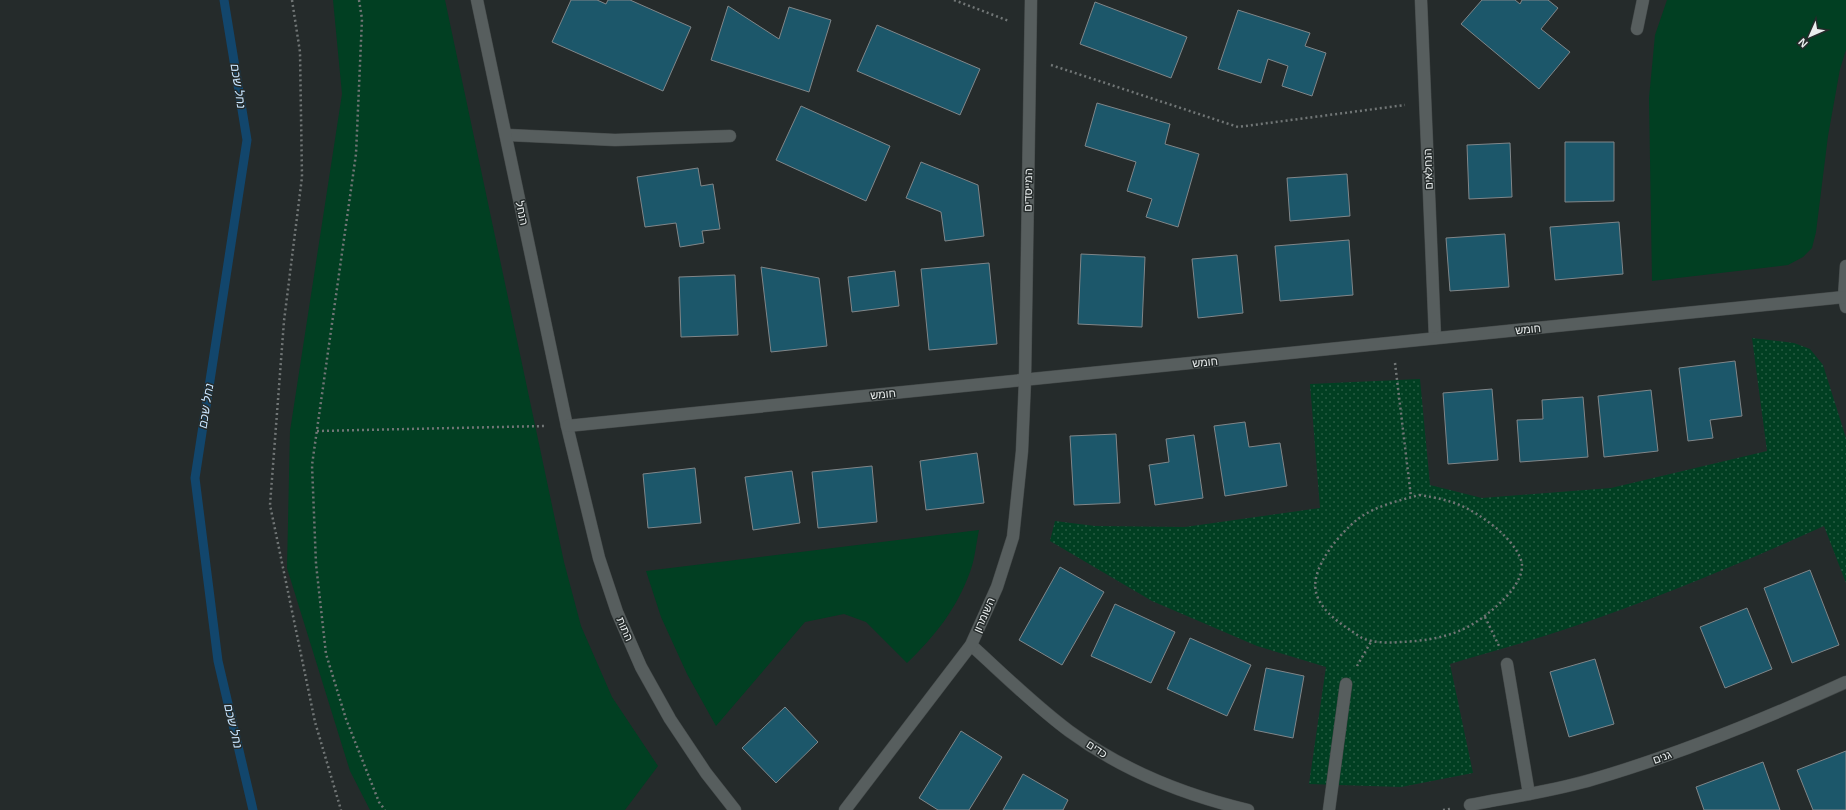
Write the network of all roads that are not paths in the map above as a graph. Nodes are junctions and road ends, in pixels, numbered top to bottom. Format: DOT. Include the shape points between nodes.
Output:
graph roads {
  1 [pos="477,0"];
  2 [pos="1031,0"];
  3 [pos="1421,0"];
  4 [pos="1643,0"];
  5 [pos="1637,29"];
  6 [pos="506,135"];
  7 [pos="730,136"];
  8 [pos="1846,266"];
  9 [pos="1845,302"];
  10 [pos="1435,338"];
  11 [pos="1025,380"];
  12 [pos="567,426"];
  13 [pos="971,645"];
  14 [pos="1507,664"];
  15 [pos="1846,682"];
  16 [pos="1346,684"];
  17 [pos="1529,794"];
  18 [pos="1470,805"];
  19 [pos="734,810"];
  20 [pos="845,810"];
  21 [pos="1248,810"];
  22 [pos="1329,810"];
  1 -- 6 [label="street, הנחל"];
  2 -- 11 [label="street, המייסדים"];
  3 -- 10 [label="street, הנחלאים"];
  4 -- 5 [label="street"];
  6 -- 7 [label="street" via="615,140"];
  6 -- 12 [label="street, הנחל"];
  8 -- 9 [label="street"];
  9 -- 10 [label="street, חומש"];
  10 -- 11 [label="street, חומש"];
  11 -- 12 [label="street, חומש"];
  11 -- 13 [label="street, השומרון" via="1022,451 1013,537 997,587"];
  12 -- 19 [label="street, התות" via="599,558 617,612 642,667 670,719"];
  13 -- 20 [label="street, השומרון"];
  13 -- 21 [label="street, כדים" via="1069,731 1112,759 1158,782 1212,801"];
  14 -- 17 [label="street"];
  15 -- 17 [label="street, גנים" via="1640,765 1592,780"];
  16 -- 22 [label="street"];
  17 -- 18 [label="street, גנים"];
}
